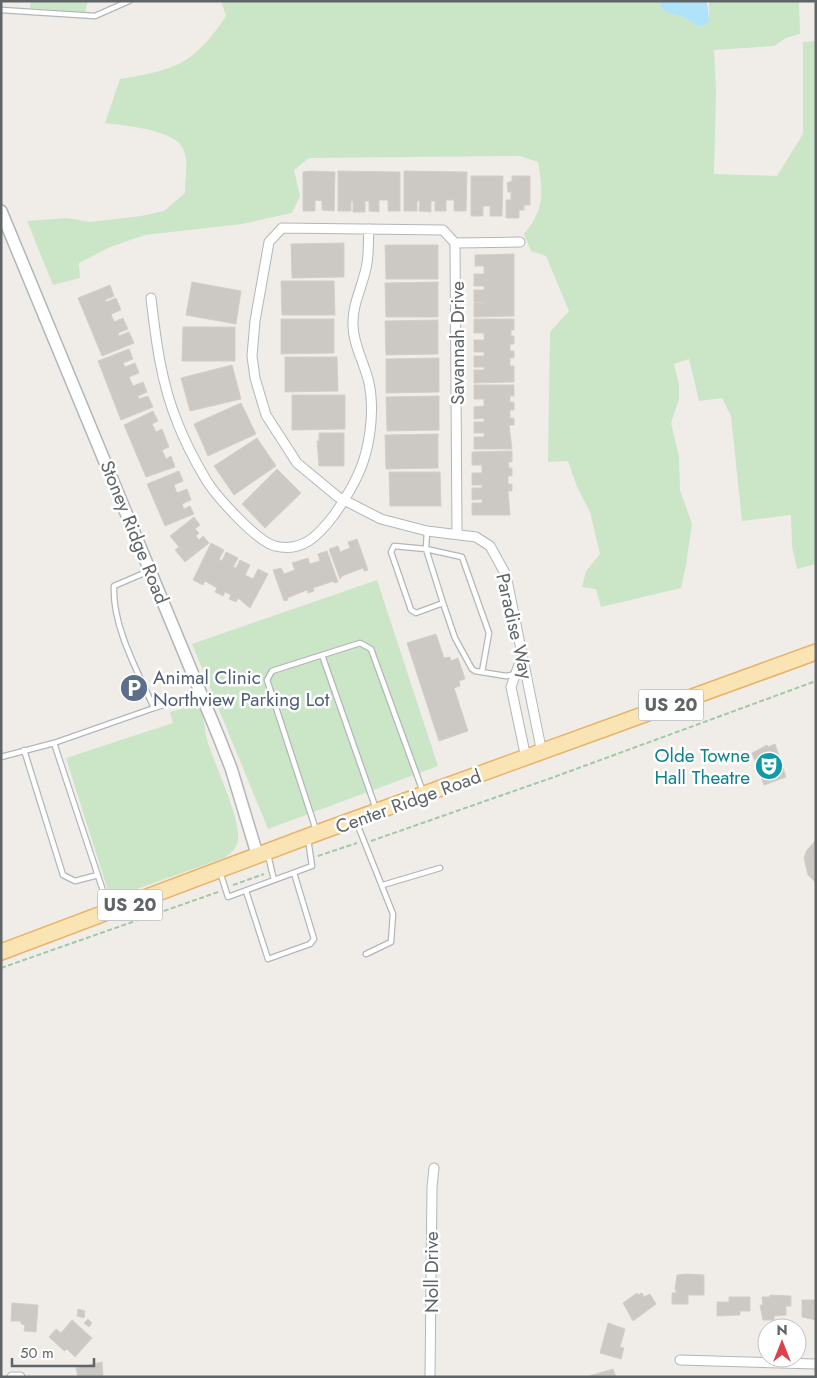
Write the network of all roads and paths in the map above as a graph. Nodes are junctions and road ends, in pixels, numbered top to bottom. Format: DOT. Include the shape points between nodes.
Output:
graph roads {
  1 [pos="129,1"];
  2 [pos="1,10"];
  3 [pos="1,211"];
  4 [pos="369,229"];
  5 [pos="520,242"];
  6 [pos="455,243"];
  7 [pos="151,298"];
  8 [pos="344,500"];
  9 [pos="427,531"];
  10 [pos="457,534"];
  11 [pos="426,549"];
  12 [pos="150,571"];
  13 [pos="443,603"];
  14 [pos="816,652"];
  15 [pos="322,655"];
  16 [pos="522,656"];
  17 [pos="482,672"];
  18 [pos="526,672"];
  19 [pos="516,674"];
  20 [pos="816,681"];
  21 [pos="200,693"];
  22 [pos="154,708"];
  23 [pos="54,743"];
  24 [pos="24,750"];
  25 [pos="542,752"];
  26 [pos="1,757"];
  27 [pos="526,758"];
  28 [pos="424,795"];
  29 [pos="377,812"];
  30 [pos="356,820"];
  31 [pos="312,835"];
  32 [pos="367,842"];
  33 [pos="263,855"];
  34 [pos="311,858"];
  35 [pos="440,868"];
  36 [pos="219,871"];
  37 [pos="272,872"];
  38 [pos="294,873"];
  39 [pos="98,875"];
  40 [pos="274,880"];
  41 [pos="383,886"];
  42 [pos="225,888"];
  43 [pos="246,891"];
  44 [pos="110,912"];
  45 [pos="1,952"];
  46 [pos="366,954"];
  47 [pos="1,968"];
  48 [pos="434,1168"];
  49 [pos="680,1360"];
  50 [pos="816,1364"];
  51 [pos="12,1377"];
  52 [pos="20,1377"];
  53 [pos="430,1377"];
  1 -- 2 [label="lane" via="95,16"];
  3 -- 12 [label="street, Stoney Ridge Road"];
  4 -- 6 [label="street" via="443,230"];
  4 -- 8 [label="street" via="367,263 355,304 353,328 369,384 371,414 364,457"];
  4 -- 8 [label="street, Paradise Way" via="282,228 269,242 252,348 255,378 266,415 297,463"];
  5 -- 6 [label="street"];
  6 -- 10 [label="street, Savannah Drive"];
  7 -- 8 [label="street" via="160,370 178,424 206,479 248,528 274,546 295,547 310,542"];
  8 -- 9 [label="street, Paradise Way" via="381,519"];
  9 -- 10 [label="street, Paradise Way"];
  9 -- 11 [label="lane"];
  10 -- 16 [label="street, Paradise Way" via="476,537 490,546 501,563"];
  11 -- 13 [label="lane"];
  11 -- 13 [label="lane" via="397,545 391,552 411,610 416,612"];
  11 -- 17 [label="lane" via="455,554 464,561 489,633"];
  12 -- 21 [label="street, Stoney Ridge Road"];
  12 -- 22 [label="lane" via="114,586 113,598 127,647"];
  13 -- 17 [label="lane" via="457,643 472,668"];
  14 -- 25 [label="main road, Center Ridge Road / US 20"];
  15 -- 28 [label="lane" via="360,643 371,649"];
  15 -- 29 [label="lane"];
  15 -- 31 [label="lane" via="272,671 268,680"];
  16 -- 18 [label="street, Paradise Way"];
  16 -- 19 [label="street"];
  17 -- 19 [label="lane" via="506,676"];
  18 -- 19 [label="lane"];
  18 -- 25 [label="street, Paradise Way"];
  19 -- 27 [label="street" via="512,686"];
  20 -- 32 [label="path" via="554,778"];
  21 -- 22 [label="lane"];
  21 -- 33 [label="street, Stoney Ridge Road"];
  22 -- 23 [label="lane"];
  23 -- 24 [label="lane"];
  23 -- 39 [label="lane"];
  24 -- 26 [label="lane"];
  24 -- 39 [label="lane" via="63,875 75,880"];
  25 -- 27 [label="main road, Center Ridge Road / US 20"];
  27 -- 28 [label="main road, Center Ridge Road / US 20"];
  28 -- 29 [label="main road, Center Ridge Road / US 20"];
  29 -- 30 [label="main road, Center Ridge Road / US 20"];
  30 -- 31 [label="main road, Center Ridge Road / US 20"];
  30 -- 32 [label="lane"];
  31 -- 33 [label="main road, Center Ridge Road / US 20"];
  31 -- 34 [label="lane"];
  32 -- 34 [label="path" via="354,843"];
  32 -- 41 [label="lane"];
  33 -- 36 [label="main road, Center Ridge Road / US 20"];
  33 -- 37 [label="lane"];
  34 -- 38 [label="lane" via="312,866"];
  35 -- 41 [label="lane"];
  36 -- 42 [label="lane"];
  36 -- 44 [label="main road, Center Ridge Road / US 20"];
  37 -- 40 [label="lane"];
  37 -- 42 [label="path"];
  38 -- 40 [label="lane"];
  38 -- 43 [label="lane" via="314,939 310,944 268,959"];
  39 -- 44 [label="lane"];
  40 -- 43 [label="lane"];
  41 -- 46 [label="lane" via="394,914 391,942"];
  42 -- 43 [label="lane" via="228,897"];
  42 -- 47 [label="path"];
  44 -- 45 [label="main road, Center Ridge Road / US 20"];
  48 -- 53 [label="street, Noll Drive"];
  49 -- 50 [label="street"];
  51 -- 52 [label="street"];
}
